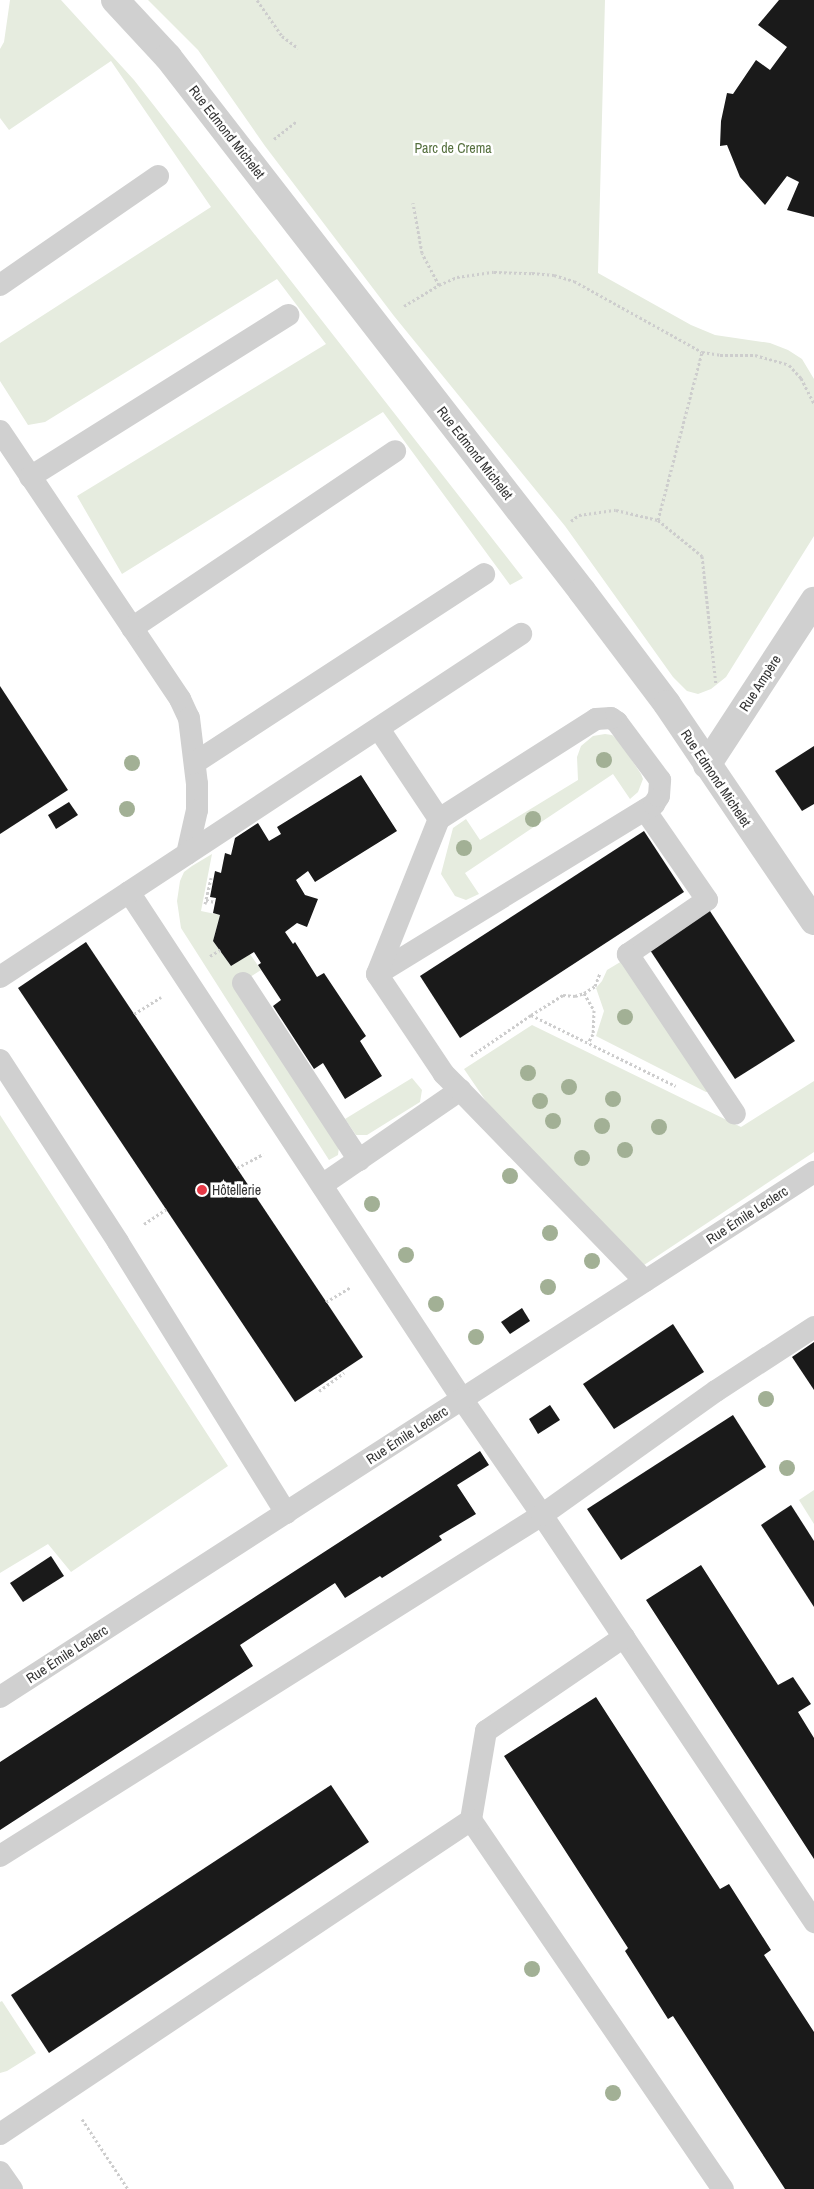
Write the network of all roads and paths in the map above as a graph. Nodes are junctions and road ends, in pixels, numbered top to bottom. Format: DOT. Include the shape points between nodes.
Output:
graph roads {
  1 [pos="114,0"];
  2 [pos="257,0"];
  3 [pos="298,48"];
  4 [pos="297,121"];
  5 [pos="273,139"];
  6 [pos="158,176"];
  7 [pos="413,203"];
  8 [pos="0,285"];
  9 [pos="440,285"];
  10 [pos="399,312"];
  11 [pos="288,315"];
  12 [pos="702,352"];
  13 [pos="814,404"];
  14 [pos="0,431"];
  15 [pos="395,451"];
  16 [pos="30,477"];
  17 [pos="579,515"];
  18 [pos="658,520"];
  19 [pos="484,574"];
  20 [pos="814,600"];
  21 [pos="132,628"];
  22 [pos="521,634"];
  23 [pos="718,694"];
  24 [pos="379,729"];
  25 [pos="196,762"];
  26 [pos="707,765"];
  27 [pos="646,810"];
  28 [pos="439,819"];
  29 [pos="187,854"];
  30 [pos="129,892"];
  31 [pos="206,900"];
  32 [pos="215,902"];
  33 [pos="814,921"];
  34 [pos="628,954"];
  35 [pos="377,974"];
  36 [pos="0,977"];
  37 [pos="243,983"];
  38 [pos="584,993"];
  39 [pos="158,998"];
  40 [pos="134,1014"];
  41 [pos="530,1016"];
  42 [pos="588,1043"];
  43 [pos="0,1060"];
  44 [pos="444,1074"];
  45 [pos="683,1089"];
  46 [pos="460,1090"];
  47 [pos="735,1114"];
  48 [pos="263,1154"];
  49 [pos="359,1160"];
  50 [pos="237,1168"];
  51 [pos="814,1172"];
  52 [pos="322,1185"];
  53 [pos="166,1209"];
  54 [pos="146,1223"];
  55 [pos="645,1281"];
  56 [pos="347,1289"];
  57 [pos="326,1302"];
  58 [pos="814,1327"];
  59 [pos="344,1373"];
  60 [pos="319,1391"];
  61 [pos="462,1400"];
  62 [pos="286,1513"];
  63 [pos="542,1515"];
  64 [pos="624,1637"];
  65 [pos="0,1697"];
  66 [pos="471,1820"];
  67 [pos="0,1856"];
  68 [pos="814,1922"];
  69 [pos="64,2091"];
  70 [pos="0,2134"];
  71 [pos="0,2172"];
  72 [pos="12,2189"];
  73 [pos="128,2189"];
  74 [pos="723,2189"];
  1 -- 26 [label="street, Rue Edmond Michelet" via="168,57 576,583 667,704"];
  2 -- 3 [label="path" via="282,36"];
  4 -- 5 [label="path"];
  6 -- 8 [label="lane"];
  7 -- 9 [label="path" via="422,253"];
  9 -- 10 [label="path" via="422,293"];
  9 -- 12 [label="path" via="471,274 513,272 554,275 599,294"];
  11 -- 16 [label="lane"];
  12 -- 13 [label="path" via="754,355 789,365"];
  12 -- 18 [label="path"];
  14 -- 16 [label="lane"];
  15 -- 21 [label="lane"];
  16 -- 21 [label="lane"];
  17 -- 18 [label="path" via="616,510"];
  18 -- 23 [label="path" via="702,556"];
  19 -- 25 [label="lane"];
  20 -- 26 [label="street, Rue Ampère"];
  21 -- 25 [label="lane" via="180,699 188,718"];
  22 -- 24 [label="lane"];
  24 -- 28 [label="lane"];
  24 -- 29 [label="lane"];
  25 -- 29 [label="lane" via="197,810"];
  26 -- 33 [label="street, Rue Edmond Michelet"];
  27 -- 28 [label="lane" via="659,796 660,780 617,722 603,718 589,723"];
  27 -- 34 [label="lane" via="707,900"];
  27 -- 35 [label="lane"];
  28 -- 35 [label="lane"];
  29 -- 30 [label="lane"];
  30 -- 36 [label="lane"];
  30 -- 52 [label="lane"];
  31 -- 32 [label="path"];
  34 -- 38 [label="path" via="602,967 595,986"];
  34 -- 47 [label="lane"];
  35 -- 44 [label="lane"];
  37 -- 49 [label="lane"];
  38 -- 41 [label="path" via="563,995"];
  38 -- 42 [label="path" via="594,1010 593,1034"];
  39 -- 40 [label="path"];
  41 -- 42 [label="path"];
  41 -- 44 [label="path"];
  42 -- 45 [label="path"];
  43 -- 62 [label="lane" via="118,1242"];
  44 -- 46 [label="lane"];
  46 -- 49 [label="lane"];
  46 -- 55 [label="lane"];
  48 -- 50 [label="path"];
  49 -- 52 [label="lane"];
  51 -- 55 [label="lane, Rue Émile Leclerc"];
  52 -- 61 [label="lane"];
  53 -- 54 [label="path"];
  55 -- 61 [label="lane, Rue Émile Leclerc"];
  56 -- 57 [label="path"];
  58 -- 63 [label="lane" via="716,1391"];
  59 -- 60 [label="path"];
  61 -- 62 [label="lane, Rue Émile Leclerc"];
  61 -- 63 [label="lane"];
  62 -- 65 [label="lane, Rue Émile Leclerc"];
  63 -- 64 [label="lane"];
  63 -- 67 [label="lane"];
  64 -- 66 [label="lane" via="486,1731"];
  64 -- 68 [label="lane"];
  66 -- 69 [label="lane"];
  66 -- 74 [label="lane"];
  69 -- 70 [label="lane"];
  69 -- 73 [label="path"];
  71 -- 72 [label="lane"];
}
